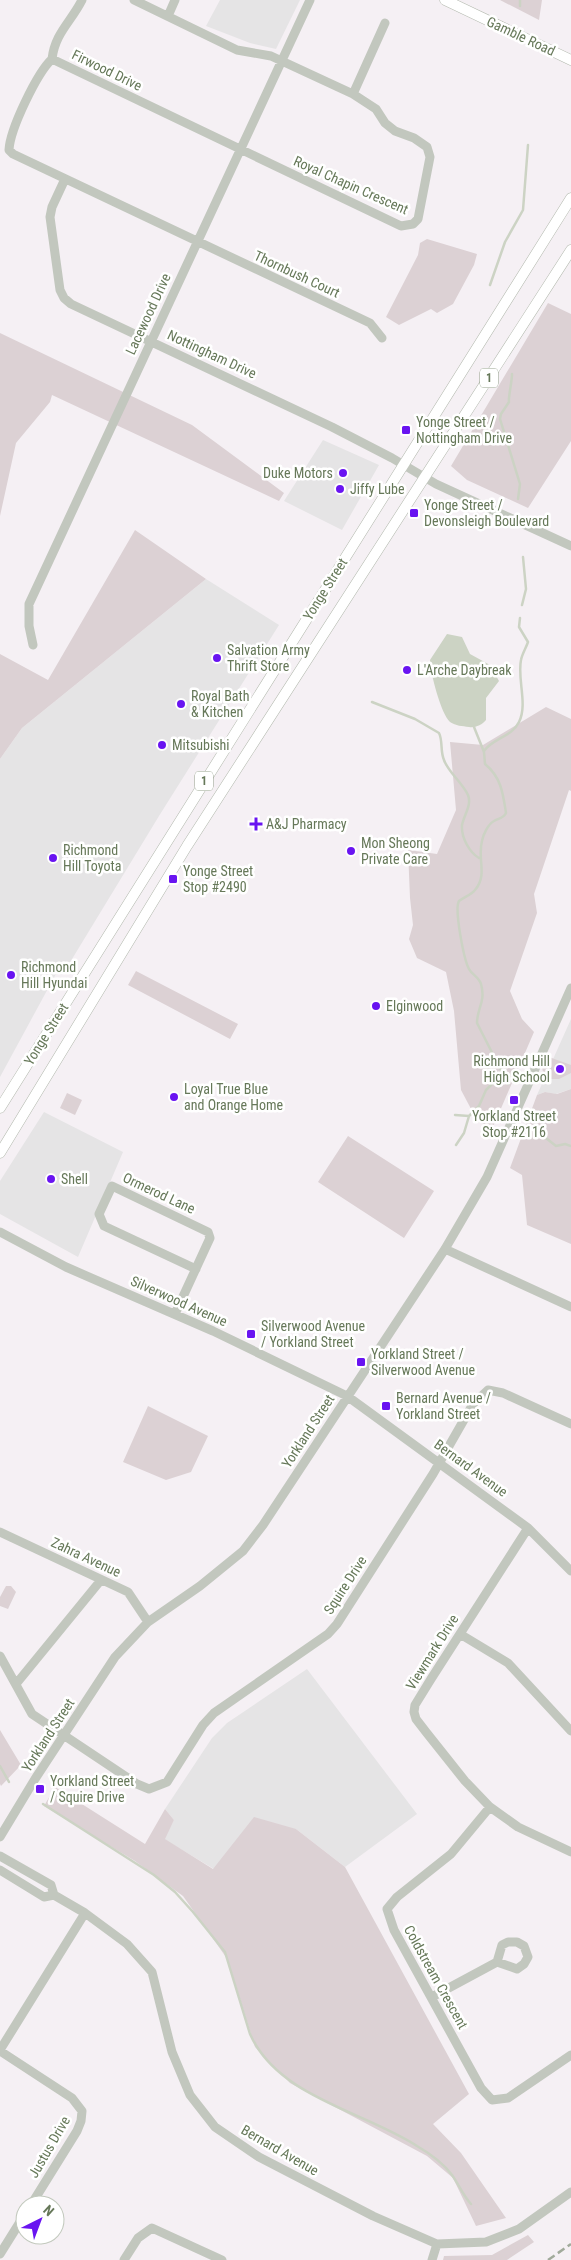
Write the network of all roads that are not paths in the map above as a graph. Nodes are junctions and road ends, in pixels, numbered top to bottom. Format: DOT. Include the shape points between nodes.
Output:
graph roads {
  1 [pos="82,0"];
  2 [pos="134,0"];
  3 [pos="175,0"];
  4 [pos="310,0"];
  5 [pos="444,0"];
  6 [pos="168,16"];
  7 [pos="385,23"];
  8 [pos="52,59"];
  9 [pos="571,60"];
  10 [pos="282,61"];
  11 [pos="353,94"];
  12 [pos="240,149"];
  13 [pos="65,179"];
  14 [pos="571,198"];
  15 [pos="197,242"];
  16 [pos="571,250"];
  17 [pos="382,338"];
  18 [pos="150,341"];
  19 [pos="404,465"];
  20 [pos="424,478"];
  21 [pos="571,546"];
  22 [pos="33,645"];
  23 [pos="571,988"];
  24 [pos="0,1108"];
  25 [pos="0,1153"];
  26 [pos="0,1232"];
  27 [pos="445,1249"];
  28 [pos="196,1269"];
  29 [pos="571,1307"];
  30 [pos="175,1314"];
  31 [pos="347,1396"];
  32 [pos="571,1424"];
  33 [pos="440,1462"];
  34 [pos="528,1528"];
  35 [pos="0,1532"];
  36 [pos="571,1571"];
  37 [pos="101,1580"];
  38 [pos="148,1622"];
  39 [pos="460,1634"];
  40 [pos="0,1656"];
  41 [pos="16,1684"];
  42 [pos="571,1731"];
  43 [pos="64,1736"];
  44 [pos="490,1807"];
  45 [pos="0,1837"];
  46 [pos="571,1852"];
  47 [pos="0,1856"];
  48 [pos="0,1870"];
  49 [pos="54,1895"];
  50 [pos="85,1913"];
  51 [pos="497,1962"];
  52 [pos="432,1997"];
  53 [pos="0,2050"];
  54 [pos="571,2055"];
  55 [pos="571,2192"];
  56 [pos="37,2195"];
  57 [pos="15,2230"];
  58 [pos="438,2244"];
  59 [pos="0,2254"];
  60 [pos="124,2260"];
  61 [pos="222,2260"];
  62 [pos="432,2260"];
  1 -- 8 [label="street" via="58,35"];
  2 -- 6 [label="street, Royal Chapin Crescent"];
  3 -- 6 [label="street"];
  4 -- 10 [label="street, Lacewood Drive"];
  5 -- 9 [label="main road, Gamble Road"];
  6 -- 10 [label="street, Royal Chapin Crescent" via="237,50 262,53"];
  7 -- 11 [label="street"];
  8 -- 12 [label="street, Firwood Drive"];
  8 -- 13 [label="street, Firwood Drive" via="44,67 18,118 9,150"];
  10 -- 11 [label="street, Royal Chapin Crescent"];
  10 -- 12 [label="street, Lacewood Drive"];
  11 -- 12 [label="street, Royal Chapin Crescent" via="376,110 395,131 427,147 430,156 418,219 413,224 401,226"];
  12 -- 15 [label="street, Lacewood Drive"];
  13 -- 15 [label="street, Firwood Drive"];
  13 -- 18 [label="street, Nottingham Drive" via="50,217 60,290 64,298 70,304"];
  14 -- 19 [label="main road, Yonge Street / 1"];
  15 -- 17 [label="street, Thornbush Court" via="370,324"];
  15 -- 18 [label="street, Lacewood Drive"];
  16 -- 20 [label="main road, Yonge Street / 1"];
  18 -- 19 [label="street, Nottingham Drive"];
  18 -- 22 [label="street, Lacewood Drive" via="29,604 28,626"];
  19 -- 20 [label="street, Nottingham Drive"];
  19 -- 24 [label="main road, Yonge Street / 1"];
  20 -- 21 [label="street, Nottingham Drive"];
  20 -- 25 [label="main road, Yonge Street / 1" via="192,838"];
  23 -- 27 [label="street, Yorkland Street" via="487,1177"];
  26 -- 30 [label="street, Silverwood Avenue" via="66,1267"];
  27 -- 29 [label="street"];
  27 -- 31 [label="street, Yorkland Street"];
  28 -- 28 [label="street, Ormerod Lane" via="210,1238 206,1230 112,1186 99,1214 104,1226"];
  28 -- 30 [label="street, Ormerod Lane"];
  30 -- 31 [label="street, Silverwood Avenue"];
  31 -- 33 [label="street, Bernard Avenue"];
  31 -- 38 [label="street, Yorkland Street" via="243,1551"];
  32 -- 33 [label="street, Squire Drive" via="503,1393 488,1390 474,1404"];
  33 -- 34 [label="street, Bernard Avenue"];
  33 -- 43 [label="street, Squire Drive" via="337,1624 328,1634 214,1713 167,1782 149,1789"];
  34 -- 36 [label="street, Bernard Avenue"];
  34 -- 39 [label="street, Viewmark Drive"];
  35 -- 37 [label="street, Zahra Avenue"];
  37 -- 38 [label="street, Zahra Avenue" via="128,1592"];
  37 -- 41 [label="street"];
  38 -- 43 [label="street, Yorkland Street" via="115,1657"];
  39 -- 42 [label="street" via="508,1663"];
  39 -- 44 [label="street, Viewmark Drive" via="418,1700 414,1712 416,1719 465,1781"];
  40 -- 41 [label="street"];
  41 -- 43 [label="street" via="32,1714"];
  43 -- 45 [label="street, Yorkland Street"];
  44 -- 46 [label="street, Viewmark Drive" via="518,1827"];
  44 -- 52 [label="street, Coldstream Crescent" via="451,1854 397,1897 388,1909 394,1930"];
  47 -- 49 [label="street, Bernard Avenue" via="51,1885"];
  48 -- 49 [label="street, Bernard Avenue" via="44,1897"];
  49 -- 50 [label="street, Bernard Avenue"];
  50 -- 53 [label="street"];
  50 -- 58 [label="street, Bernard Avenue" via="127,1944 152,1972 172,2052 190,2095 215,2127 259,2157 373,2216"];
  51 -- 52 [label="street"];
  52 -- 54 [label="street, Coldstream Crescent" via="481,2088 492,2100 508,2098"];
  53 -- 56 [label="street, Justus Drive" via="72,2098 82,2111 77,2131"];
  55 -- 58 [label="street, Bernard Avenue" via="519,2228 486,2242"];
  57 -- 59 [label="street"];
  58 -- 62 [label="street"];
  60 -- 61 [label="street" via="138,2238 152,2228"];
}
